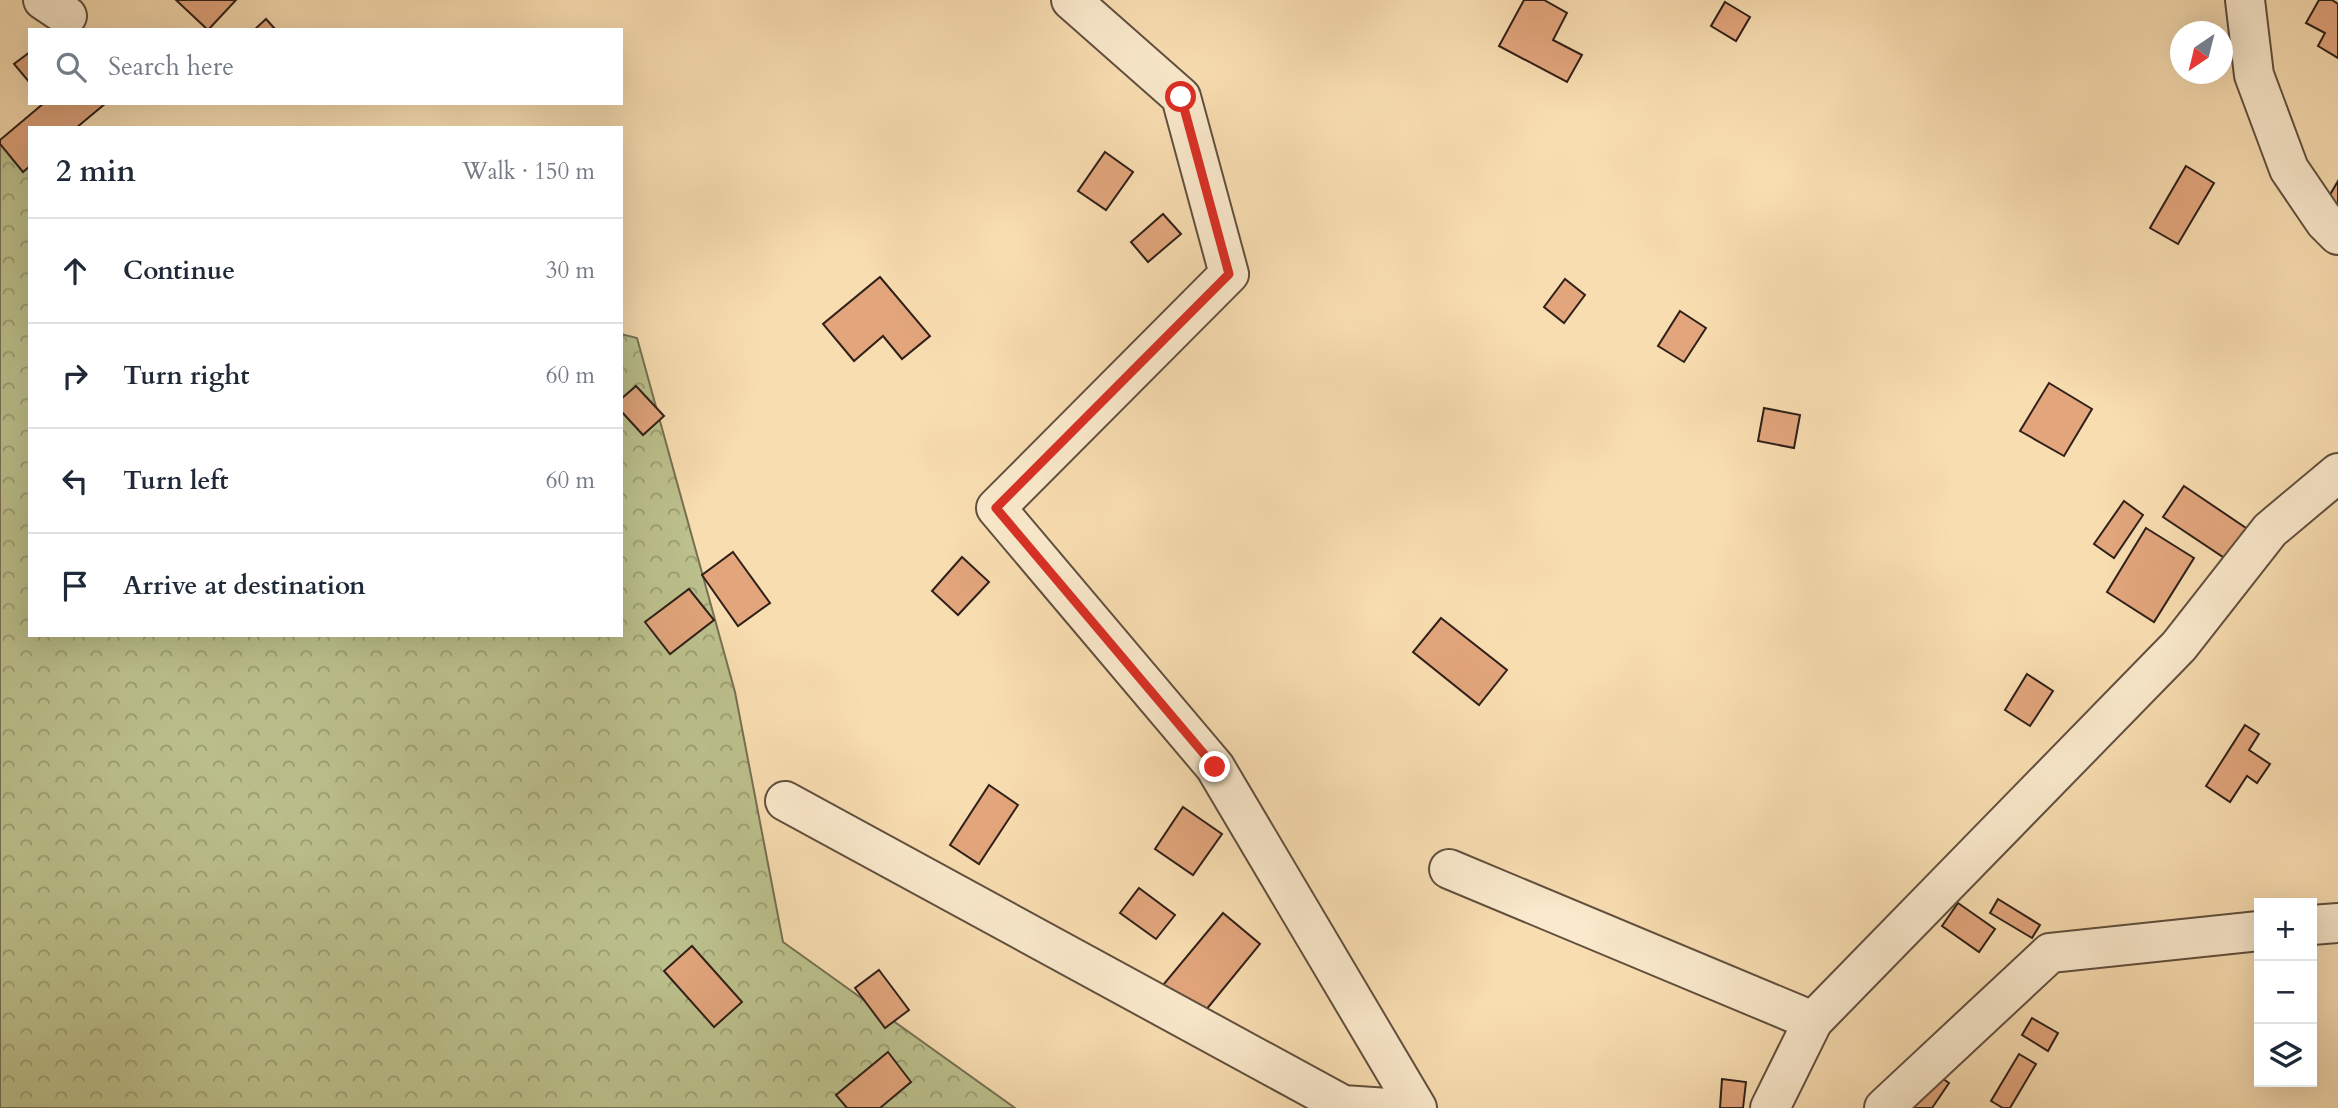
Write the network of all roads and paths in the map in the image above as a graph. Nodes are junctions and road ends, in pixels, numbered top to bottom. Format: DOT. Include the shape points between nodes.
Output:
graph roads {
  1 [pos="1070,0"];
  2 [pos="2245,0"];
  3 [pos="2338,235"];
  4 [pos="2338,473"];
  5 [pos="785,801"];
  6 [pos="1449,869"];
  7 [pos="2338,923"];
  8 [pos="2317,925"];
  9 [pos="2254,932"];
  10 [pos="1812,1021"];
  11 [pos="1388,1108"];
  12 [pos="1418,1108"];
  13 [pos="1770,1108"];
  14 [pos="1884,1108"];
  1 -- 12 [label="street" via="1181,97 1229,274 996,508 1215,767"];
  2 -- 3 [label="street" via="2254,75 2289,169"];
  4 -- 10 [label="street" via="2270,530 2179,646"];
  5 -- 11 [label="street" via="1343,1105"];
  6 -- 10 [label="street"];
  7 -- 8 [label="street"];
  9 -- 14 [label="street" via="2050,953"];
  10 -- 13 [label="street"];
}
